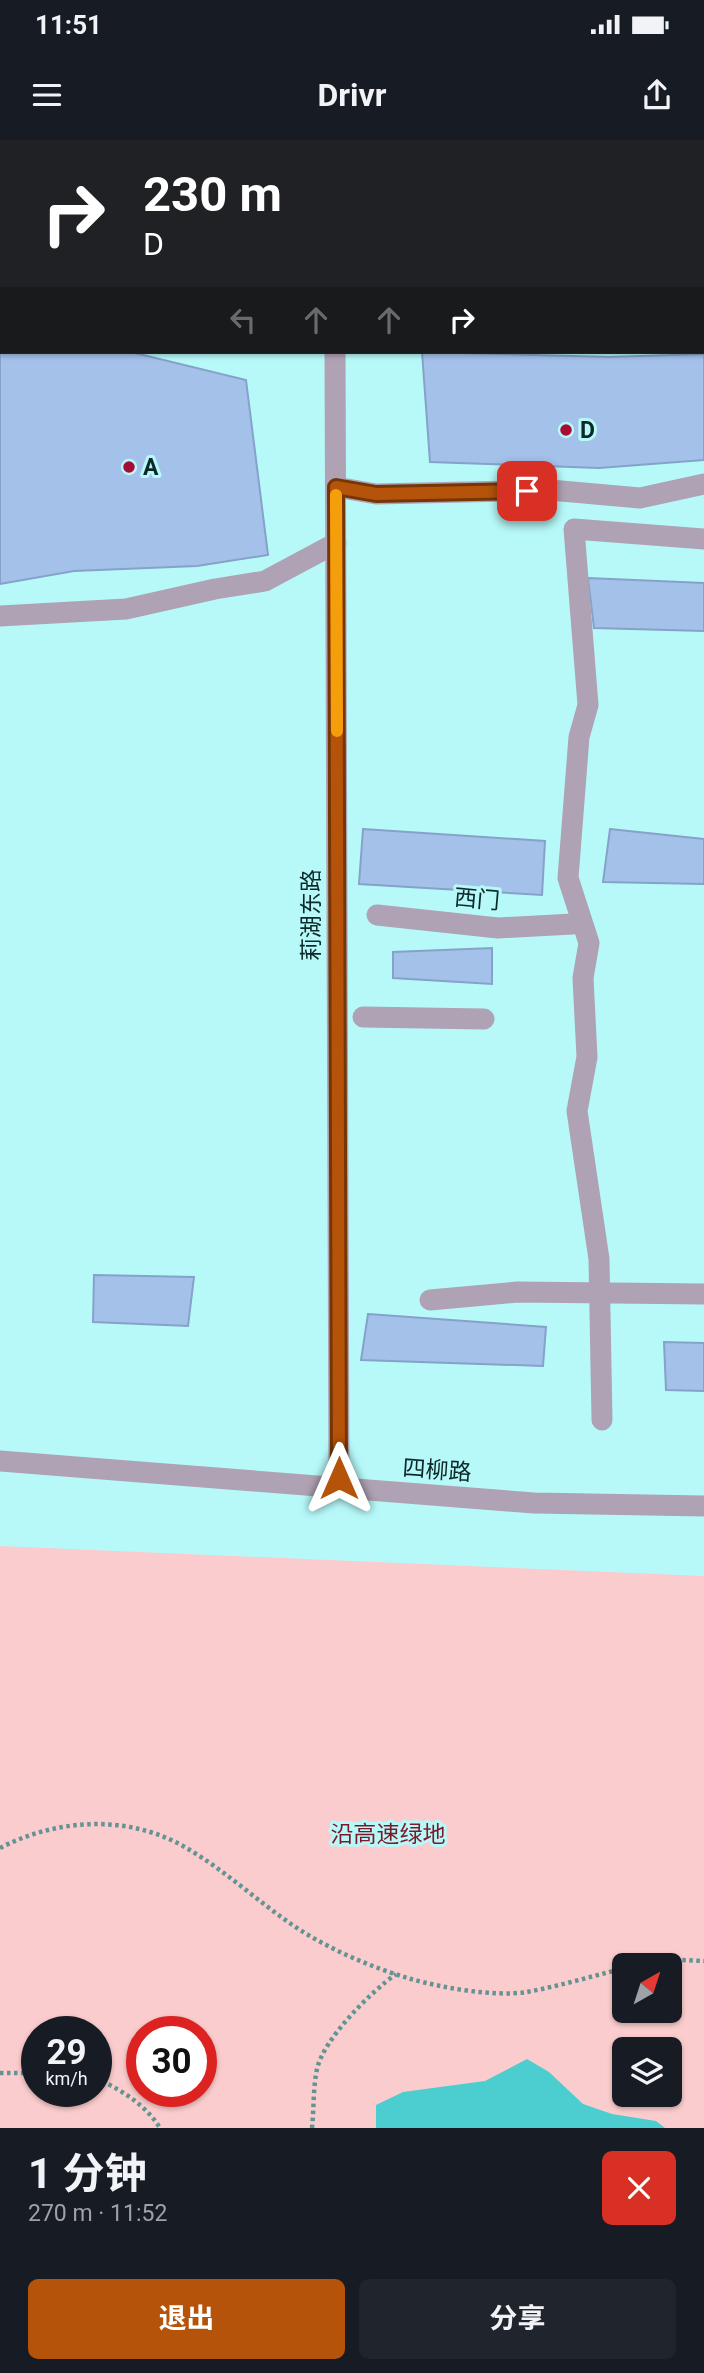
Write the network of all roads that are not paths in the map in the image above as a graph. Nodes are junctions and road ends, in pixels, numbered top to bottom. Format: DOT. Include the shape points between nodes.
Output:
graph roads {
  1 [pos="335,354"];
  2 [pos="704,484"];
  3 [pos="336,487"];
  4 [pos="704,540"];
  5 [pos="336,543"];
  6 [pos="0,616"];
  7 [pos="377,915"];
  8 [pos="572,924"];
  9 [pos="363,1017"];
  10 [pos="484,1019"];
  11 [pos="704,1294"];
  12 [pos="430,1300"];
  13 [pos="602,1420"];
  14 [pos="0,1461"];
  15 [pos="339,1478"];
  16 [pos="704,1506"];
  1 -- 3 [label="street, 莉湖东路"];
  2 -- 3 [label="street" via="640,498 550,490 376,494"];
  3 -- 5 [label="street, 莉湖东路"];
  4 -- 13 [label="street" via="574,529 588,705 579,737 568,878 589,943 583,978 587,1057 577,1111 599,1259"];
  5 -- 6 [label="street" via="265,581 126,609"];
  5 -- 15 [label="street, 莉湖东路"];
  7 -- 8 [label="street, 西门" via="498,928"];
  9 -- 10 [label="street"];
  11 -- 12 [label="street" via="518,1292"];
  14 -- 16 [label="street, 四柳路" via="534,1503"];
}
